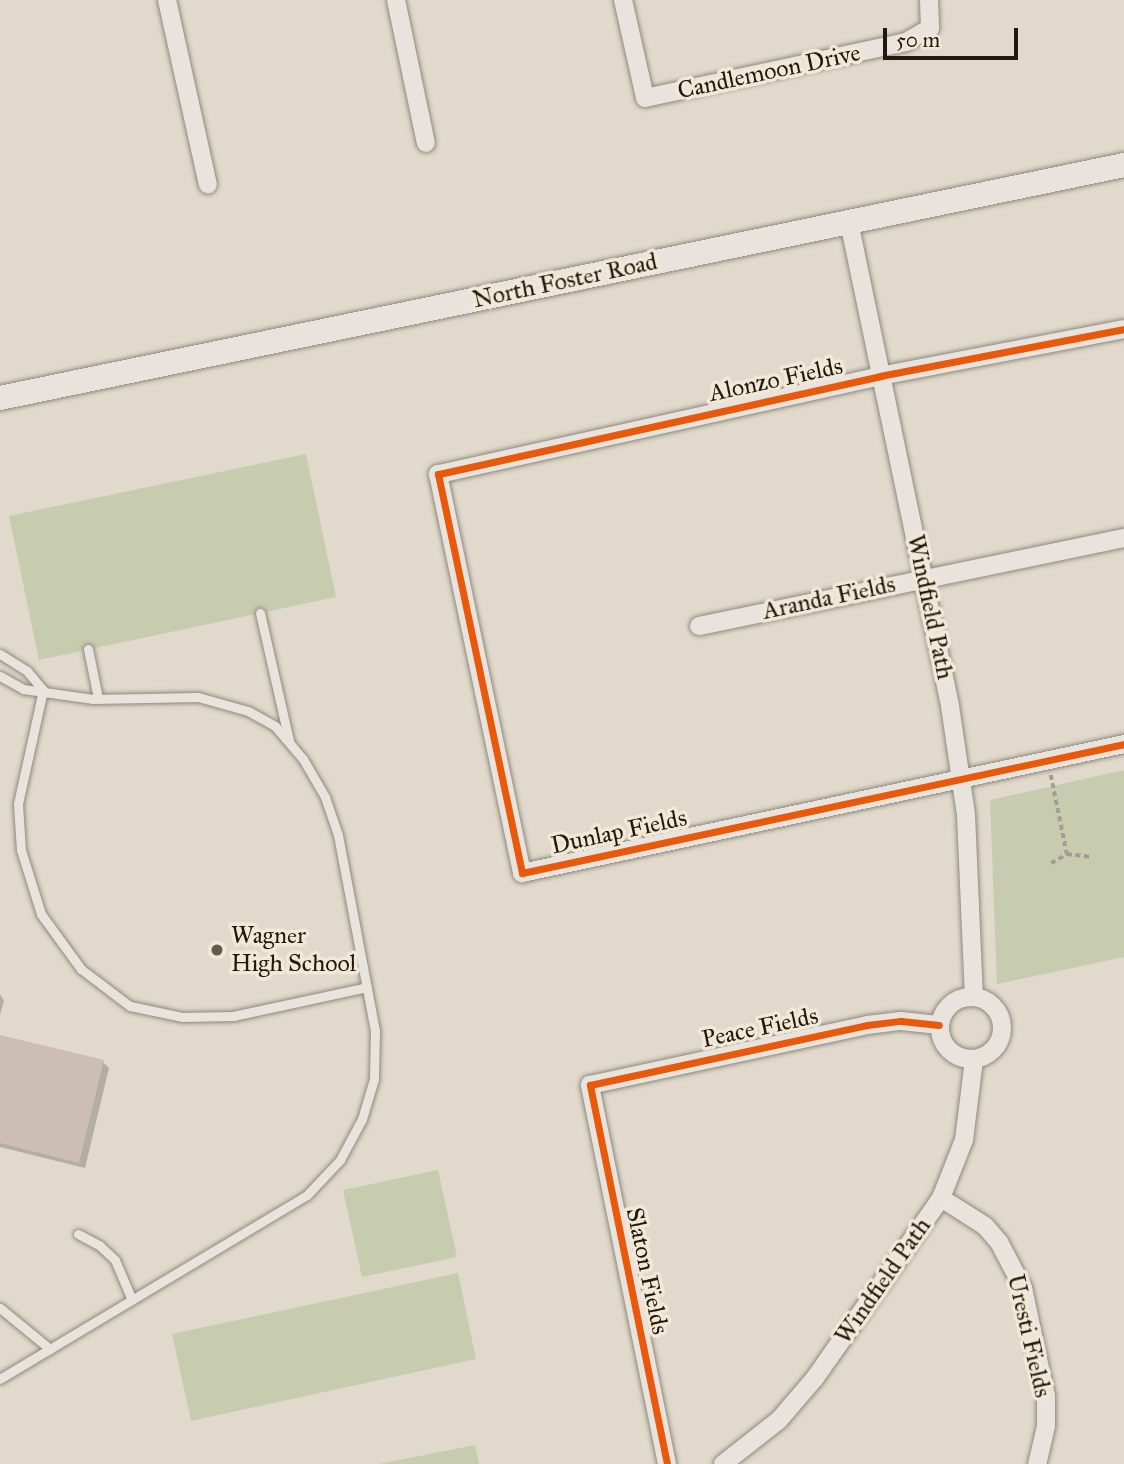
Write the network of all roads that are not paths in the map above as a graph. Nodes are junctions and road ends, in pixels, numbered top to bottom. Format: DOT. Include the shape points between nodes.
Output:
graph roads {
  1 [pos="167,0"];
  2 [pos="396,0"];
  3 [pos="623,0"];
  4 [pos="929,0"];
  5 [pos="426,143"];
  6 [pos="1124,165"];
  7 [pos="208,185"];
  8 [pos="849,222"];
  9 [pos="1124,329"];
  10 [pos="881,376"];
  11 [pos="2,396"];
  12 [pos="438,474"];
  13 [pos="1124,538"];
  14 [pos="924,579"];
  15 [pos="260,613"];
  16 [pos="699,626"];
  17 [pos="88,649"];
  18 [pos="0,654"];
  19 [pos="0,676"];
  20 [pos="43,690"];
  21 [pos="98,698"];
  22 [pos="289,742"];
  23 [pos="1124,744"];
  24 [pos="960,778"];
  25 [pos="367,987"];
  26 [pos="974,996"];
  27 [pos="939,1025"];
  28 [pos="974,1060"];
  29 [pos="590,1085"];
  30 [pos="941,1198"];
  31 [pos="78,1234"];
  32 [pos="132,1300"];
  33 [pos="0,1308"];
  34 [pos="50,1349"];
  35 [pos="0,1379"];
  36 [pos="667,1464"];
  37 [pos="723,1464"];
  38 [pos="1037,1464"];
  1 -- 7 [label="street"];
  2 -- 5 [label="street"];
  3 -- 4 [label="street, Candlemoon Drive" via="645,98 906,42 930,27"];
  6 -- 8 [label="main road, North Foster Road"];
  8 -- 10 [label="street, Windfield Path"];
  8 -- 11 [label="main road, North Foster Road"];
  9 -- 10 [label="street, Alonzo Fields"];
  10 -- 12 [label="street, Alonzo Fields"];
  10 -- 14 [label="street, Windfield Path"];
  12 -- 24 [label="street, Dunlap Fields" via="522,873"];
  13 -- 14 [label="street, Aranda Fields"];
  14 -- 16 [label="street, Aranda Fields"];
  14 -- 24 [label="street, Windfield Path"];
  15 -- 22 [label="lane"];
  17 -- 21 [label="lane"];
  18 -- 20 [label="lane" via="27,671"];
  19 -- 20 [label="lane" via="23,689"];
  20 -- 21 [label="lane"];
  20 -- 25 [label="lane" via="18,804 21,850 41,914 81,969 130,1006 183,1017 233,1016"];
  21 -- 22 [label="lane" via="198,697 248,711 275,726"];
  22 -- 25 [label="lane" via="325,797 338,835"];
  23 -- 24 [label="street, Dunlap Fields"];
  24 -- 26 [label="street, Windfield Path" via="966,815"];
  25 -- 32 [label="lane" via="375,1030 374,1079 362,1119 340,1160 306,1195"];
  26 -- 27 [label="street" via="951,1003"];
  26 -- 28 [label="street" via="995,1007 1003,1028 994,1050"];
  27 -- 28 [label="street" via="945,1046 963,1059"];
  27 -- 29 [label="street, Peace Fields" via="867,1025"];
  28 -- 30 [label="street, Windfield Path" via="964,1140"];
  29 -- 36 [label="street, Slaton Fields"];
  30 -- 37 [label="street, Windfield Path" via="815,1378 779,1420"];
  30 -- 38 [label="street, Uresti Fields" via="992,1234 1023,1288 1046,1396"];
  31 -- 32 [label="lane" via="115,1261"];
  32 -- 34 [label="lane"];
  33 -- 34 [label="lane"];
  34 -- 35 [label="lane"];
}
